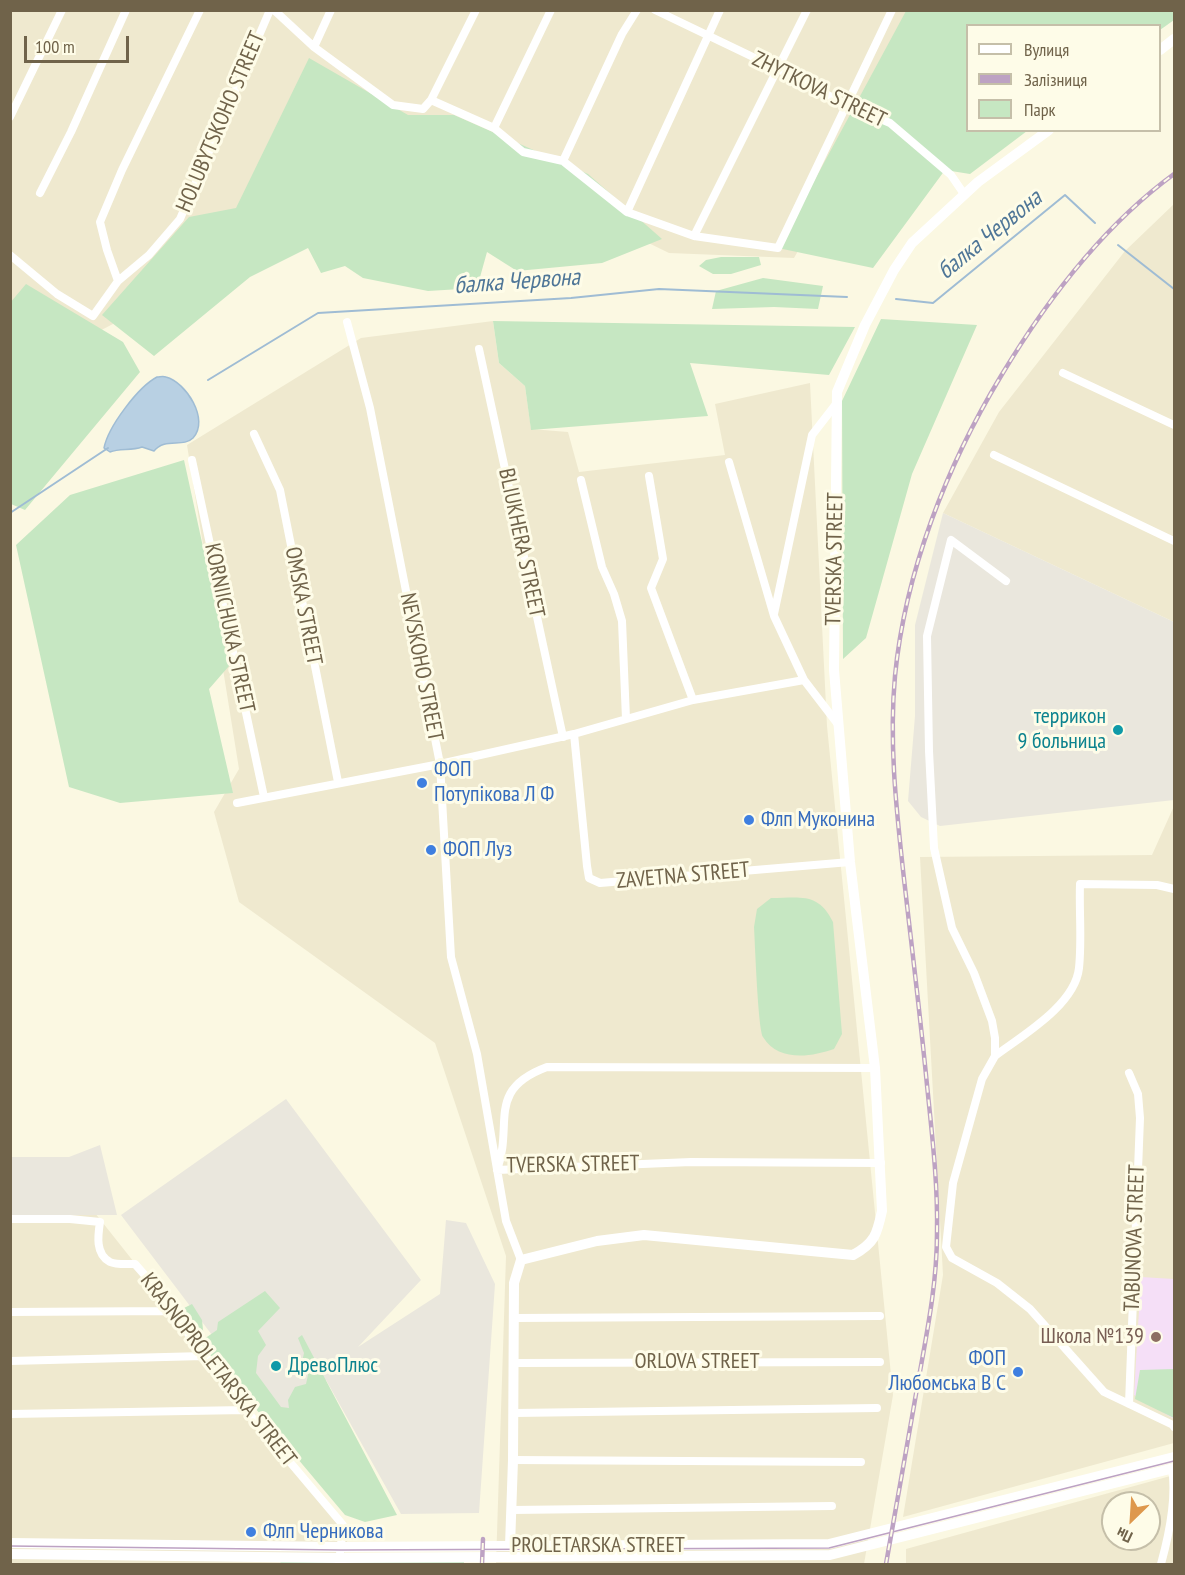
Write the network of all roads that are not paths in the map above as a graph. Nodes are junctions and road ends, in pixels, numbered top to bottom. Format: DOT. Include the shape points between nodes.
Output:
graph roads {
  1 [pos="62,10"];
  2 [pos="126,10"];
  3 [pos="200,10"];
  4 [pos="272,10"];
  5 [pos="331,10"];
  6 [pos="476,10"];
  7 [pos="551,10"];
  8 [pos="637,10"];
  9 [pos="655,10"];
  10 [pos="720,10"];
  11 [pos="807,10"];
  12 [pos="890,12"];
  13 [pos="707,36"];
  14 [pos="1174,39"];
  15 [pos="314,47"];
  16 [pos="1161,49"];
  17 [pos="778,69"];
  18 [pos="432,100"];
  19 [pos="847,105"];
  20 [pos="10,117"];
  21 [pos="494,128"];
  22 [pos="1046,132"];
  23 [pos="563,161"];
  24 [pos="40,193"];
  25 [pos="964,194"];
  26 [pos="627,212"];
  27 [pos="694,236"];
  28 [pos="10,255"];
  29 [pos="118,281"];
  30 [pos="347,322"];
  31 [pos="478,349"];
  32 [pos="1063,373"];
  33 [pos="837,403"];
  34 [pos="1174,425"];
  35 [pos="254,434"];
  36 [pos="994,455"];
  37 [pos="192,460"];
  38 [pos="729,462"];
  39 [pos="649,476"];
  40 [pos="581,480"];
  41 [pos="1174,541"];
  42 [pos="1006,580"];
  43 [pos="774,616"];
  44 [pos="804,680"];
  45 [pos="693,700"];
  46 [pos="626,719"];
  47 [pos="837,723"];
  48 [pos="574,734"];
  49 [pos="562,737"];
  50 [pos="440,764"];
  51 [pos="338,782"];
  52 [pos="264,797"];
  53 [pos="237,803"];
  54 [pos="850,862"];
  55 [pos="1174,889"];
  56 [pos="995,1056"];
  57 [pos="875,1068"];
  58 [pos="1129,1073"];
  59 [pos="881,1163"];
  60 [pos="497,1170"];
  61 [pos="10,1219"];
  62 [pos="521,1260"];
  63 [pos="171,1311"];
  64 [pos="10,1312"];
  65 [pos="880,1316"];
  66 [pos="514,1318"];
  67 [pos="204,1356"];
  68 [pos="10,1361"];
  69 [pos="514,1362"];
  70 [pos="880,1362"];
  71 [pos="1129,1404"];
  72 [pos="877,1408"];
  73 [pos="246,1410"];
  74 [pos="514,1413"];
  75 [pos="10,1414"];
  76 [pos="1174,1427"];
  77 [pos="1174,1457"];
  78 [pos="513,1460"];
  79 [pos="861,1462"];
  80 [pos="1173,1469"];
  81 [pos="832,1506"];
  82 [pos="512,1510"];
  83 [pos="950,1519"];
  84 [pos="10,1543"];
  85 [pos="510,1546"];
  86 [pos="10,1554"];
  87 [pos="1164,1554"];
  88 [pos="679,1555"];
  89 [pos="340,1556"];
  90 [pos="1174,1557"];
  91 [pos="510,1561"];
  92 [pos="1161,1564"];
  1 -- 20 [label="street"];
  2 -- 24 [label="street"];
  3 -- 29 [label="street" via="100,222"];
  4 -- 15 [label="street"];
  4 -- 29 [label="street, HOLUBYTSKOHO STREET" via="180,219 149,255"];
  5 -- 15 [label="street"];
  6 -- 18 [label="street"];
  7 -- 21 [label="street"];
  8 -- 23 [label="street"];
  9 -- 13 [label="street, ZHYTKOVA STREET"];
  10 -- 13 [label="street"];
  11 -- 17 [label="street"];
  12 -- 19 [label="street"];
  13 -- 17 [label="street, ZHYTKOVA STREET"];
  13 -- 26 [label="street"];
  14 -- 16 [label="main road"];
  15 -- 18 [label="street" via="393,105 423,109"];
  17 -- 19 [label="street, ZHYTKOVA STREET"];
  17 -- 27 [label="street"];
  18 -- 21 [label="street"];
  19 -- 25 [label="street, ZHYTKOVA STREET" via="890,123 951,175"];
  19 -- 27 [label="street" via="778,248"];
  21 -- 23 [label="street" via="523,152"];
  22 -- 25 [label="main road, TVERSKA STREET"];
  23 -- 26 [label="street"];
  25 -- 33 [label="main road, TVERSKA STREET" via="912,243 894,270 865,325 837,392"];
  26 -- 27 [label="street"];
  28 -- 29 [label="street, HOLUBYTSKOHO STREET" via="57,294 93,316"];
  30 -- 50 [label="street, NEVSKOHO STREET" via="370,408"];
  31 -- 49 [label="street, BLIUKHERA STREET"];
  32 -- 34 [label="street"];
  33 -- 43 [label="street" via="812,435"];
  33 -- 47 [label="main road, TVERSKA STREET"];
  35 -- 51 [label="street, OMSKA STREET" via="280,490"];
  36 -- 41 [label="street"];
  37 -- 52 [label="street, KORNIICHUKA STREET"];
  38 -- 43 [label="street"];
  39 -- 45 [label="street" via="663,559 651,588"];
  40 -- 46 [label="street" via="602,567 622,621"];
  42 -- 56 [label="street" via="951,540 927,636 934,848 952,928 992,1021"];
  43 -- 44 [label="street"];
  44 -- 45 [label="street"];
  44 -- 47 [label="street"];
  45 -- 46 [label="street"];
  46 -- 48 [label="street"];
  47 -- 54 [label="main road, TVERSKA STREET"];
  48 -- 49 [label="street"];
  48 -- 54 [label="street, ZAVETNA STREET" via="589,878 600,883"];
  49 -- 50 [label="street"];
  50 -- 51 [label="street"];
  50 -- 60 [label="street, NEVSKOHO STREET" via="451,957 477,1054"];
  51 -- 52 [label="street"];
  52 -- 53 [label="street"];
  54 -- 57 [label="main road, TVERSKA STREET"];
  55 -- 56 [label="street" via="1157,885 1080,884 1079,969 1072,989 1049,1015"];
  56 -- 71 [label="street" via="982,1079 953,1183 946,1246 952,1258 998,1283 1030,1309 1104,1392"];
  57 -- 59 [label="main road, TVERSKA STREET"];
  57 -- 60 [label="street, TVERSKA STREET" via="547,1067 522,1079 505,1103"];
  58 -- 71 [label="street, TABUNOVA STREET" via="1138,1094 1140,1118"];
  59 -- 60 [label="street, TVERSKA STREET" via="691,1162"];
  59 -- 62 [label="main road, TVERSKA STREET" via="882,1211 878,1232 868,1246 854,1254 644,1236 597,1241"];
  60 -- 62 [label="street, NEVSKOHO STREET" via="506,1221"];
  61 -- 63 [label="street, KRASNOPROLETARSKA STREET" via="100,1222 97,1242 102,1254 111,1262 135,1264"];
  62 -- 66 [label="main road" via="514,1283"];
  63 -- 64 [label="street"];
  63 -- 67 [label="street, KRASNOPROLETARSKA STREET"];
  65 -- 66 [label="street, ORLOVA STREET"];
  66 -- 69 [label="main road"];
  67 -- 68 [label="street"];
  67 -- 73 [label="street, KRASNOPROLETARSKA STREET"];
  69 -- 70 [label="street, ORLOVA STREET"];
  69 -- 74 [label="main road"];
  71 -- 76 [label="street"];
  72 -- 74 [label="street"];
  73 -- 75 [label="street"];
  73 -- 89 [label="street, KRASNOPROLETARSKA STREET" via="343,1525"];
  74 -- 78 [label="main road"];
  77 -- 83 [label="main road, PROLETARSKA STREET"];
  78 -- 79 [label="street"];
  78 -- 82 [label="main road"];
  80 -- 83 [label="main road, PROLETARSKA STREET"];
  80 -- 87 [label="street" via="1171,1517"];
  81 -- 82 [label="street"];
  82 -- 85 [label="main road"];
  83 -- 88 [label="main road, PROLETARSKA STREET" via="856,1544"];
  84 -- 89 [label="main road, PROLETARSKA STREET"];
  85 -- 88 [label="main road, PROLETARSKA STREET"];
  85 -- 89 [label="main road, PROLETARSKA STREET"];
  85 -- 91 [label="street"];
  86 -- 89 [label="main road, PROLETARSKA STREET"];
  87 -- 90 [label="street"];
  87 -- 92 [label="street"];
  88 -- 91 [label="main road, PROLETARSKA STREET"];
  89 -- 91 [label="main road, PROLETARSKA STREET"];
}
